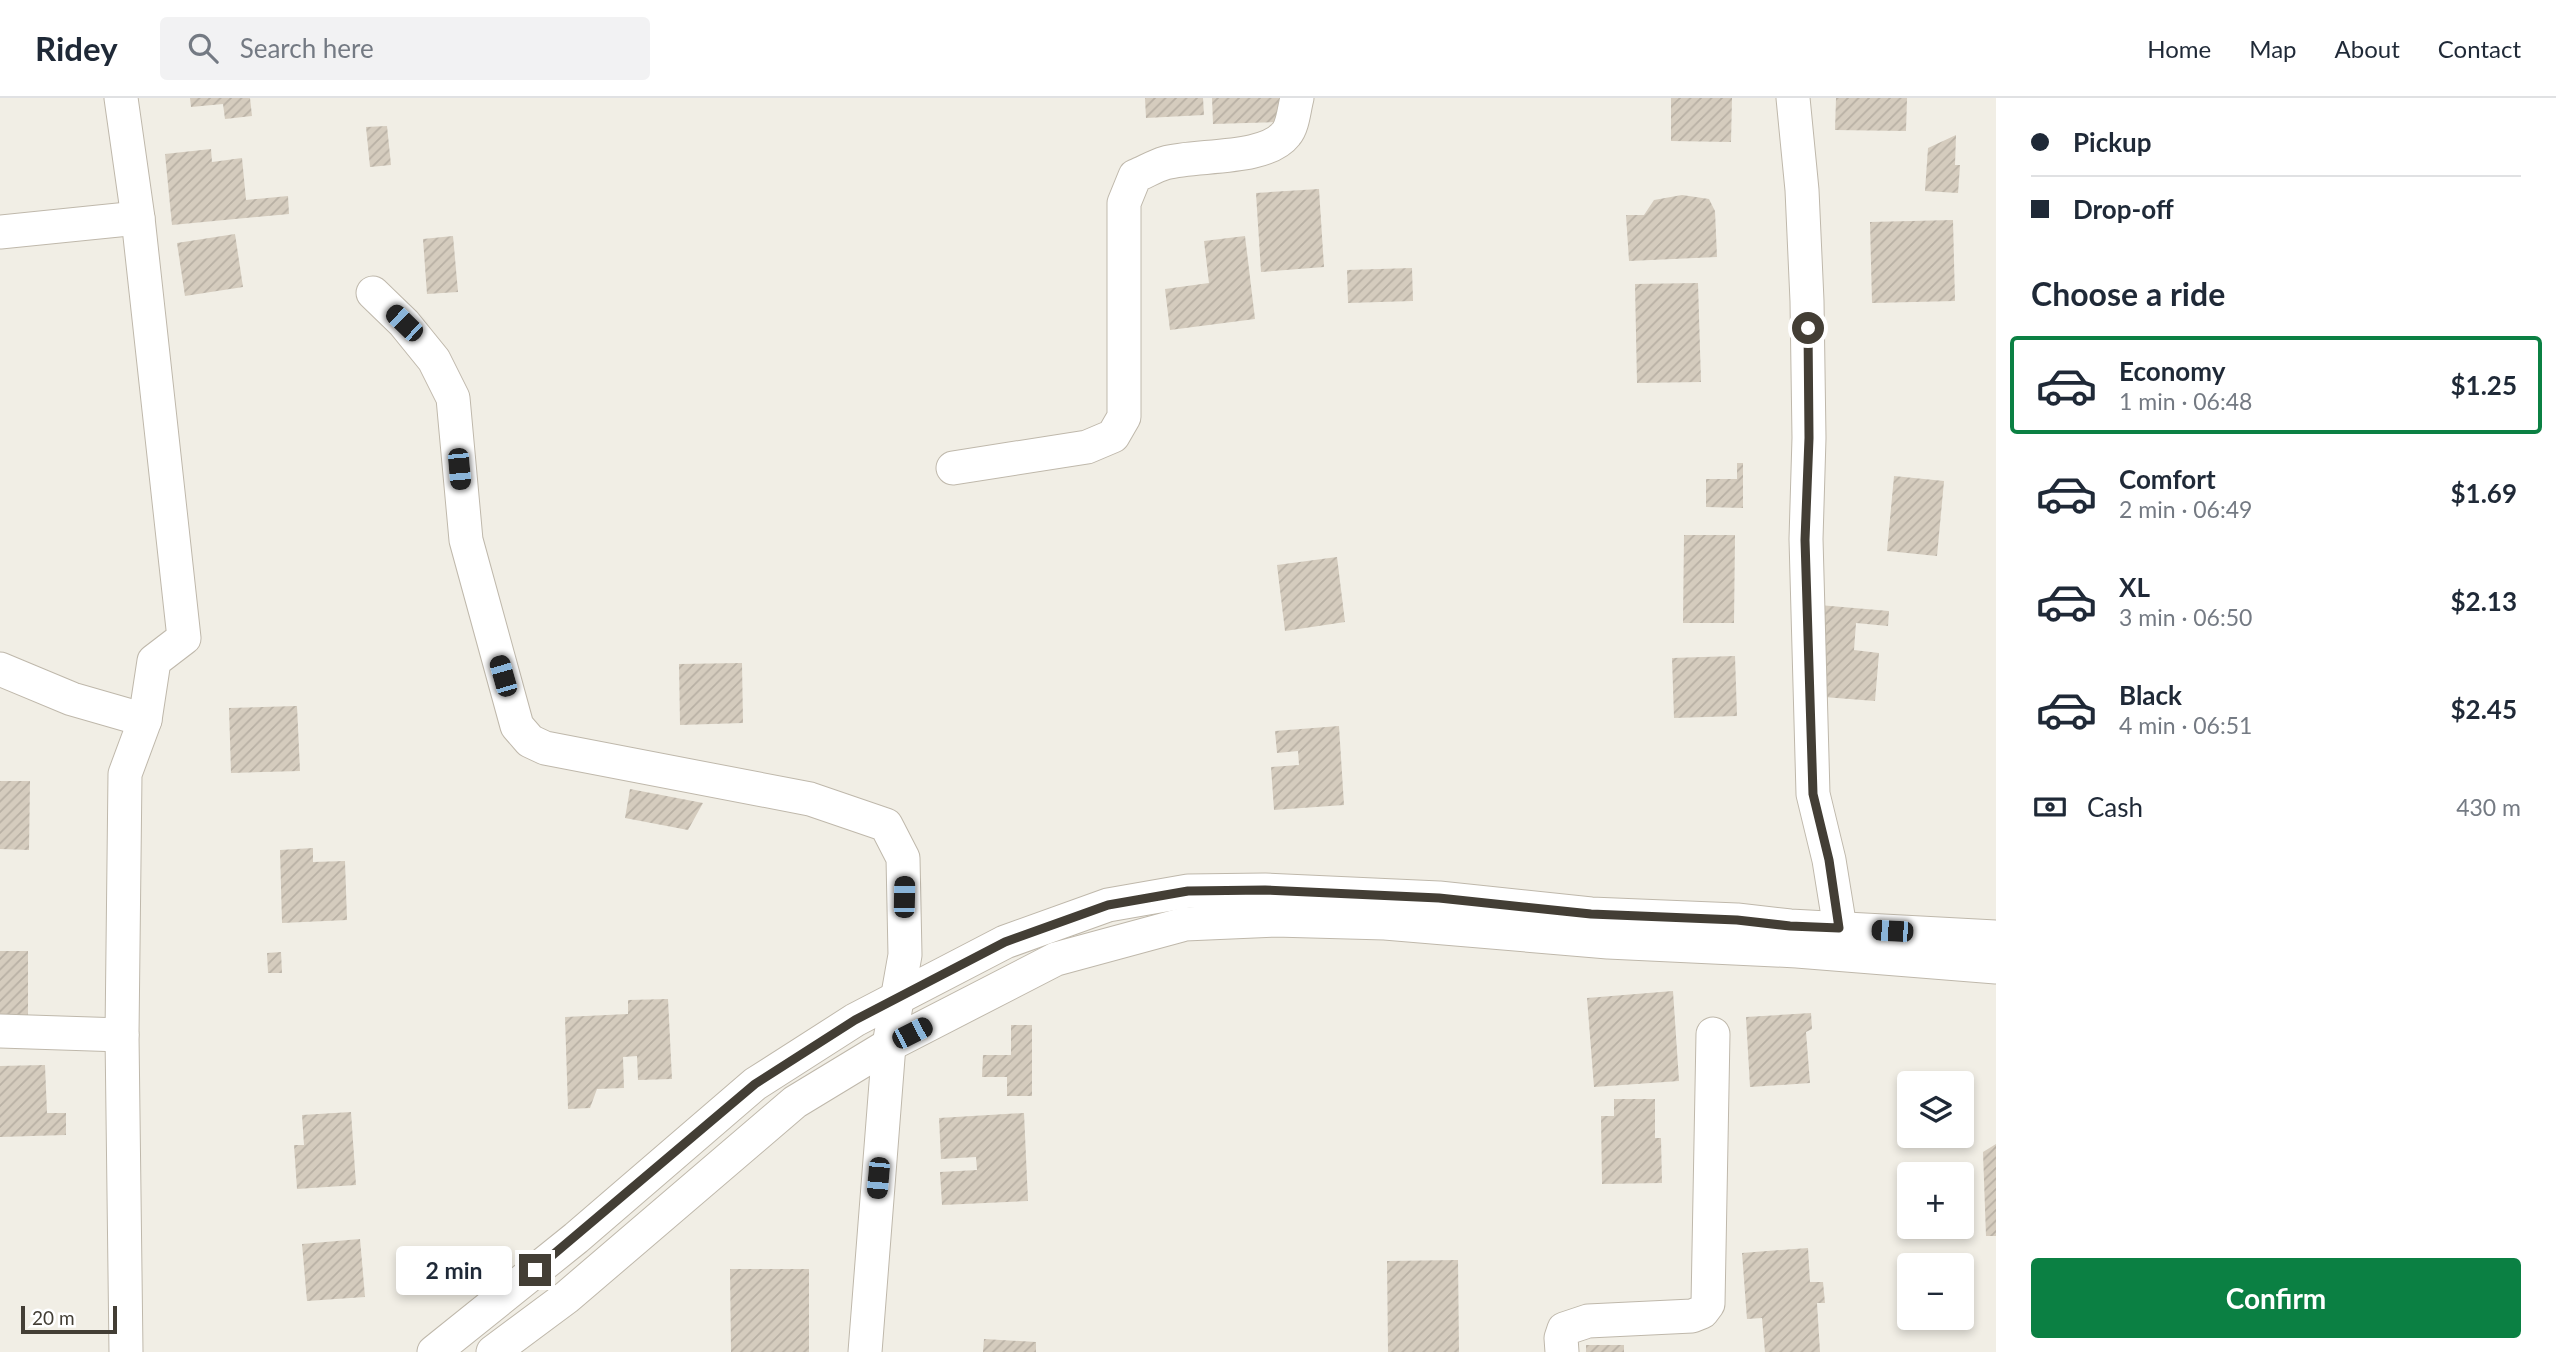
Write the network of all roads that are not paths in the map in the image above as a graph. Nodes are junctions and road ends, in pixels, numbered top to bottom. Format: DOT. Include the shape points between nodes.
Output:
graph roads {
  1 [pos="121,98"];
  2 [pos="1297,98"];
  3 [pos="1793,98"];
  4 [pos="138,218"];
  5 [pos="0,232"];
  6 [pos="373,293"];
  7 [pos="953,468"];
  8 [pos="0,669"];
  9 [pos="145,720"];
  10 [pos="1996,937"];
  11 [pos="1838,941"];
  12 [pos="1996,967"];
  13 [pos="896,998"];
  14 [pos="0,1031"];
  15 [pos="1713,1034"];
  16 [pos="122,1035"];
  17 [pos="889,1045"];
  18 [pos="125,1352"];
  19 [pos="434,1352"];
  20 [pos="493,1352"];
  21 [pos="865,1352"];
  22 [pos="1562,1352"];
  1 -- 4 [label="street"];
  2 -- 7 [label="street" via="1288,132 1278,142 1235,154 1166,163 1135,176 1124,203 1124,416 1113,436 1087,447"];
  3 -- 11 [label="street" via="1807,301 1805,540 1813,794 1829,860"];
  4 -- 5 [label="street"];
  4 -- 9 [label="street" via="184,638 153,661"];
  6 -- 13 [label="street" via="434,360 453,398 466,540 517,726 530,741 545,748 810,799 886,825 903,858 905,954"];
  8 -- 9 [label="street" via="72,699"];
  9 -- 16 [label="street" via="125,774"];
  10 -- 11 [label="street"];
  11 -- 12 [label="street"];
  11 -- 13 [label="street" via="1790,926 1737,920 1591,914 1439,898 1188,891 1108,905 1062,920 1005,942"];
  11 -- 17 [label="street" via="1608,942 1385,923 1275,920 1185,924 1056,959"];
  13 -- 17 [label="street"];
  13 -- 19 [label="street" via="755,1084"];
  14 -- 16 [label="street"];
  15 -- 22 [label="street" via="1708,1304 1692,1316 1574,1325 1564,1329"];
  16 -- 18 [label="street"];
  17 -- 20 [label="street" via="795,1102 568,1297"];
  17 -- 21 [label="street"];
}
